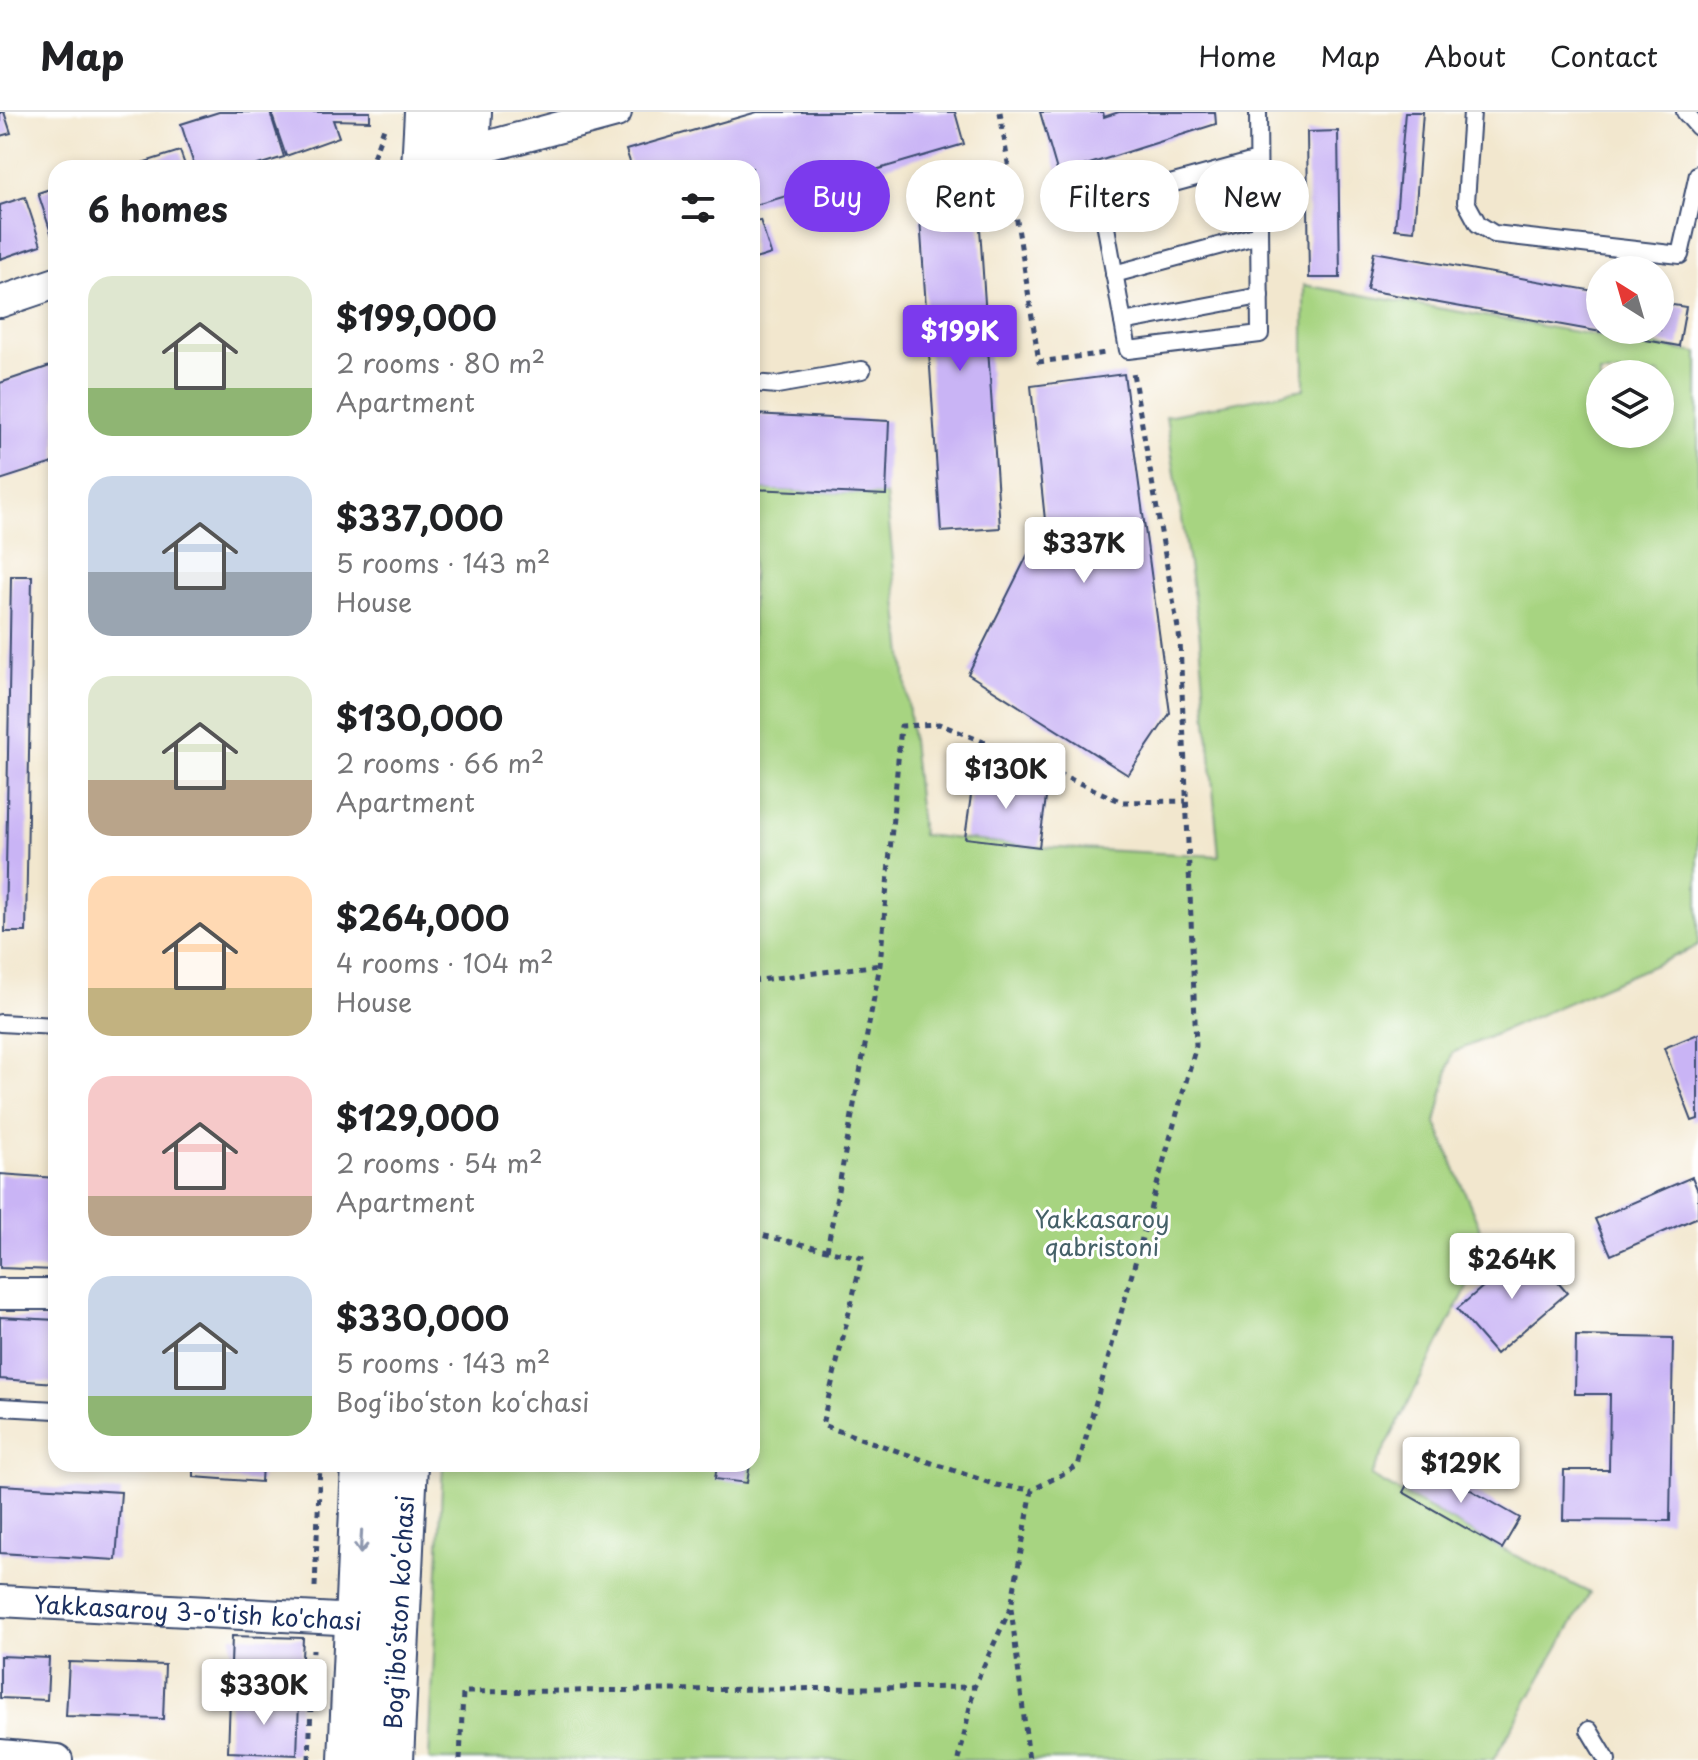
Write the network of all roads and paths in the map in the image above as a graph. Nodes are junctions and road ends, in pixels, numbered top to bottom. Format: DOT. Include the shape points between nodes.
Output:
graph roads {
  1 [pos="427,112"];
  2 [pos="616,112"];
  3 [pos="1000,112"];
  4 [pos="1258,112"];
  5 [pos="1472,112"];
  6 [pos="1685,112"];
  7 [pos="385,122"];
  8 [pos="1698,127"];
  9 [pos="444,155"];
  10 [pos="372,160"];
  11 [pos="1258,160"];
  12 [pos="1698,174"];
  13 [pos="1195,177"];
  14 [pos="1259,232"];
  15 [pos="1259,235"];
  16 [pos="1114,274"];
  17 [pos="48,286"];
  18 [pos="1260,296"];
  19 [pos="0,302"];
  20 [pos="1123,322"];
  21 [pos="1128,350"];
  22 [pos="862,370"];
  23 [pos="760,384"];
  24 [pos="1186,801"];
  25 [pos="880,965"];
  26 [pos="760,980"];
  27 [pos="0,1023"];
  28 [pos="48,1026"];
  29 [pos="760,1235"];
  30 [pos="827,1250"];
  31 [pos="0,1294"];
  32 [pos="48,1294"];
  33 [pos="0,1407"];
  34 [pos="48,1410"];
  35 [pos="365,1472"];
  36 [pos="404,1472"];
  37 [pos="1032,1490"];
  38 [pos="0,1601"];
  39 [pos="1011,1607"];
  40 [pos="377,1621"];
  41 [pos="974,1687"];
  42 [pos="1589,1730"];
  43 [pos="0,1755"];
  44 [pos="57,1760"];
  45 [pos="351,1760"];
  46 [pos="391,1760"];
  47 [pos="460,1760"];
  48 [pos="959,1760"];
  49 [pos="1029,1760"];
  50 [pos="1607,1760"];
  1 -- 9 [label="street"];
  2 -- 9 [label="street"];
  3 -- 21 [label="path" via="1039,362"];
  4 -- 11 [label="lane"];
  5 -- 12 [label="lane" via="1466,202 1478,224 1494,234 1680,255"];
  6 -- 8 [label="lane"];
  7 -- 10 [label="path"];
  13 -- 16 [label="lane" via="1119,198 1104,216"];
  14 -- 15 [label="lane"];
  15 -- 16 [label="lane"];
  15 -- 18 [label="lane"];
  16 -- 20 [label="lane"];
  17 -- 19 [label="street"];
  18 -- 20 [label="lane"];
  18 -- 21 [label="lane" via="1260,334"];
  20 -- 21 [label="lane"];
  21 -- 24 [label="path" via="1180,640"];
  22 -- 23 [label="lane"];
  24 -- 25 [label="path" via="1122,802 939,724 901,726"];
  24 -- 37 [label="path" via="1196,1046 1078,1466"];
  25 -- 26 [label="path"];
  25 -- 30 [label="path"];
  27 -- 28 [label="lane"];
  29 -- 30 [label="path"];
  30 -- 37 [label="path" via="862,1258 822,1425 996,1485"];
  31 -- 32 [label="street"];
  33 -- 34 [label="lane"];
  35 -- 40 [label="street, Bogʻiboʻston koʻchasi, one-way"];
  36 -- 40 [label="street, Bogʻiboʻston koʻchasi"];
  37 -- 39 [label="path"];
  38 -- 40 [label="street, Yakkasaroy 3-o'tish ko'chasi"];
  39 -- 41 [label="path"];
  39 -- 49 [label="path"];
  40 -- 45 [label="street, Bogʻiboʻston koʻchasi"];
  40 -- 46 [label="street, Bogʻiboʻston koʻchasi"];
  41 -- 47 [label="path" via="463,1692"];
  41 -- 48 [label="path"];
  42 -- 50 [label="lane"];
  43 -- 44 [label="street"];
}
